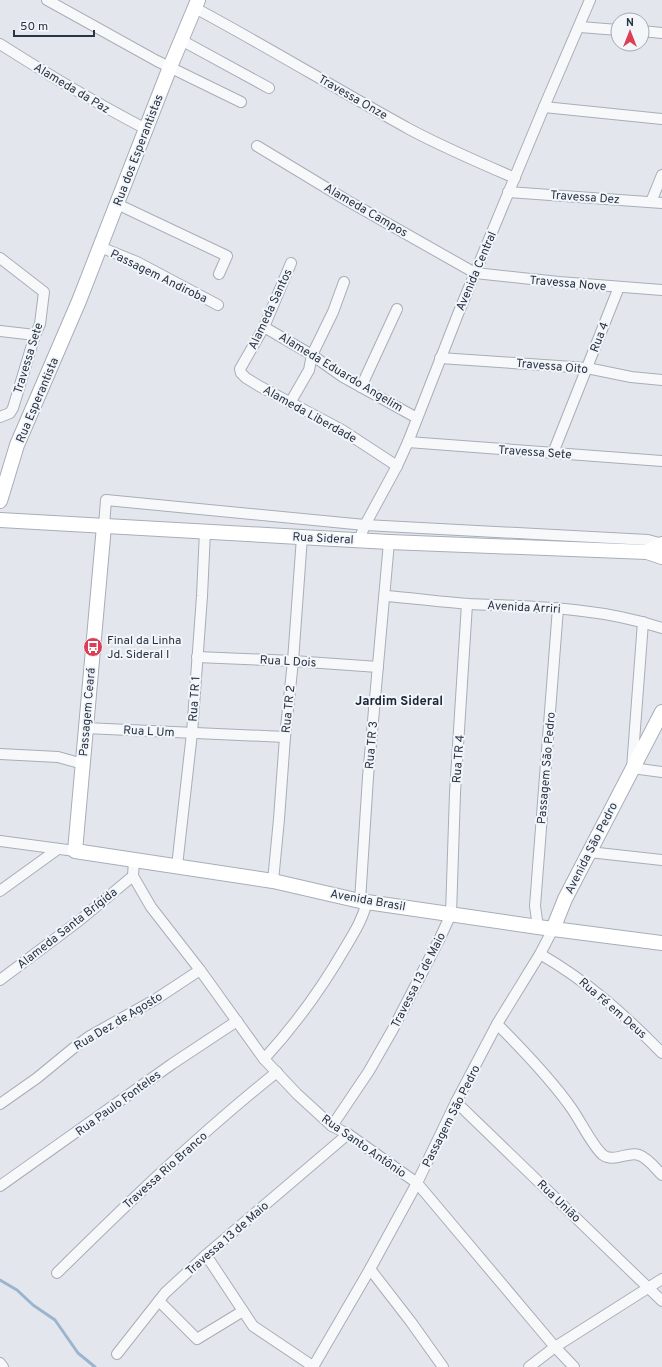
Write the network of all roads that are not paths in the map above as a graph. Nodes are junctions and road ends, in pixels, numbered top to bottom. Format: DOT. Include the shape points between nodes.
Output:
graph roads {
  1 [pos="47,0"];
  2 [pos="590,0"];
  3 [pos="196,4"];
  4 [pos="580,27"];
  5 [pos="610,29"];
  6 [pos="650,32"];
  7 [pos="662,33"];
  8 [pos="181,40"];
  9 [pos="0,44"];
  10 [pos="170,67"];
  11 [pos="269,88"];
  12 [pos="241,102"];
  13 [pos="544,107"];
  14 [pos="662,119"];
  15 [pos="146,129"];
  16 [pos="258,146"];
  17 [pos="662,175"];
  18 [pos="515,178"];
  19 [pos="508,192"];
  20 [pos="651,202"];
  21 [pos="662,203"];
  22 [pos="117,204"];
  23 [pos="100,247"];
  24 [pos="0,258"];
  25 [pos="291,263"];
  26 [pos="475,273"];
  27 [pos="220,274"];
  28 [pos="344,282"];
  29 [pos="619,287"];
  30 [pos="662,290"];
  31 [pos="78,301"];
  32 [pos="218,305"];
  33 [pos="397,309"];
  34 [pos="264,326"];
  35 [pos="0,330"];
  36 [pos="35,335"];
  37 [pos="249,354"];
  38 [pos="312,355"];
  39 [pos="440,358"];
  40 [pos="587,368"];
  41 [pos="662,380"];
  42 [pos="361,387"];
  43 [pos="290,403"];
  44 [pos="0,417"];
  45 [pos="417,418"];
  46 [pos="408,442"];
  47 [pos="553,453"];
  48 [pos="662,461"];
  49 [pos="397,466"];
  50 [pos="0,501"];
  51 [pos="0,520"];
  52 [pos="365,525"];
  53 [pos="104,526"];
  54 [pos="205,531"];
  55 [pos="302,538"];
  56 [pos="359,540"];
  57 [pos="389,542"];
  58 [pos="662,544"];
  59 [pos="647,552"];
  60 [pos="662,557"];
  61 [pos="385,596"];
  62 [pos="467,604"];
  63 [pos="558,608"];
  64 [pos="643,622"];
  65 [pos="662,628"];
  66 [pos="197,657"];
  67 [pos="293,661"];
  68 [pos="378,667"];
  69 [pos="662,712"];
  70 [pos="85,728"];
  71 [pos="192,733"];
  72 [pos="285,737"];
  73 [pos="0,754"];
  74 [pos="83,764"];
  75 [pos="632,768"];
  76 [pos="662,772"];
  77 [pos="0,841"];
  78 [pos="58,849"];
  79 [pos="75,851"];
  80 [pos="589,852"];
  81 [pos="134,860"];
  82 [pos="662,860"];
  83 [pos="177,866"];
  84 [pos="133,876"];
  85 [pos="273,881"];
  86 [pos="0,891"];
  87 [pos="364,901"];
  88 [pos="451,914"];
  89 [pos="538,927"];
  90 [pos="554,929"];
  91 [pos="662,943"];
  92 [pos="540,954"];
  93 [pos="200,970"];
  94 [pos="0,980"];
  95 [pos="237,1021"];
  96 [pos="498,1024"];
  97 [pos="662,1053"];
  98 [pos="264,1059"];
  99 [pos="277,1072"];
  100 [pos="456,1102"];
  101 [pos="0,1104"];
  102 [pos="332,1126"];
  103 [pos="348,1134"];
  104 [pos="662,1175"];
  105 [pos="417,1183"];
  106 [pos="0,1186"];
  107 [pos="206,1255"];
  108 [pos="370,1269"];
  109 [pos="58,1273"];
  110 [pos="662,1279"];
  111 [pos="649,1287"];
  112 [pos="159,1301"];
  113 [pos="662,1301"];
  114 [pos="243,1311"];
  115 [pos="555,1348"];
  116 [pos="117,1354"];
  117 [pos="0,1363"];
  118 [pos="3,1367"];
  119 [pos="314,1367"];
  120 [pos="443,1367"];
  121 [pos="529,1367"];
  122 [pos="574,1367"];
  1 -- 10 [label="street"];
  2 -- 4 [label="street, Avenida Central"];
  3 -- 8 [label="main road, Rua dos Esperantistas"];
  3 -- 18 [label="street, Travessa Onze" via="412,130"];
  4 -- 5 [label="street"];
  4 -- 13 [label="street, Avenida Central"];
  6 -- 7 [label="street"];
  8 -- 10 [label="main road, Rua dos Esperantistas"];
  8 -- 11 [label="street"];
  9 -- 15 [label="street, Alameda da Paz"];
  10 -- 12 [label="street"];
  10 -- 15 [label="main road, Rua dos Esperantistas"];
  13 -- 14 [label="street"];
  13 -- 18 [label="street, Avenida Central"];
  15 -- 22 [label="main road, Rua dos Esperantistas"];
  16 -- 26 [label="street, Alameda Campos" via="348,201"];
  17 -- 20 [label="street"];
  18 -- 19 [label="street, Avenida Central"];
  19 -- 20 [label="street, Travessa Dez"];
  19 -- 26 [label="street, Avenida Central"];
  20 -- 21 [label="street, Travessa Dez"];
  22 -- 23 [label="main road, Rua dos Esperantistas"];
  22 -- 27 [label="street" via="227,256"];
  23 -- 31 [label="main road, Rua dos Esperantistas"];
  23 -- 32 [label="street, Passagem Andiroba" via="136,262"];
  24 -- 36 [label="street, Travessa Sete" via="44,292 40,324"];
  25 -- 34 [label="street, Alameda Santos"];
  26 -- 29 [label="street, Travessa Nove"];
  26 -- 39 [label="street, Avenida Central"];
  28 -- 38 [label="street"];
  29 -- 30 [label="street, Travessa Nove"];
  29 -- 40 [label="street, Rua 4"];
  31 -- 50 [label="main road, Rua Esperantista" via="17,446"];
  33 -- 42 [label="street"];
  34 -- 37 [label="street, Alameda Santos"];
  34 -- 38 [label="street, Alameda Eduardo Angelim"];
  35 -- 36 [label="street"];
  36 -- 44 [label="street, Travessa Sete" via="13,408 10,413"];
  37 -- 43 [label="street, Alameda Liberdade" via="240,369 241,373"];
  38 -- 42 [label="street, Alameda Eduardo Angelim"];
  38 -- 43 [label="street" via="309,370"];
  39 -- 40 [label="street, Travessa Oito"];
  39 -- 45 [label="street, Avenida Central"];
  40 -- 41 [label="street, Travessa Oito"];
  40 -- 47 [label="street, Rua 4"];
  42 -- 45 [label="street, Alameda Eduardo Angelim"];
  43 -- 49 [label="street, Alameda Liberdade" via="342,430"];
  45 -- 46 [label="street, Avenida Central"];
  46 -- 47 [label="street, Travessa Sete"];
  46 -- 49 [label="street, Avenida Central"];
  47 -- 48 [label="street, Travessa Sete"];
  49 -- 52 [label="street, Avenida Central"];
  51 -- 53 [label="main road, Rua Sideral"];
  52 -- 53 [label="street" via="106,500"];
  52 -- 56 [label="street, Avenida Central"];
  52 -- 58 [label="street" via="648,540"];
  53 -- 54 [label="main road, Rua Sideral"];
  53 -- 70 [label="main road, Passagem Ceará"];
  54 -- 55 [label="main road, Rua Sideral"];
  54 -- 66 [label="street, Rua TR 1"];
  55 -- 56 [label="main road, Rua Sideral"];
  55 -- 67 [label="street, Rua TR 2"];
  56 -- 57 [label="main road, Rua Sideral"];
  57 -- 59 [label="main road, Rua Sideral"];
  57 -- 61 [label="street, Rua TR 3"];
  58 -- 59 [label="main road"];
  59 -- 60 [label="main road, Rua Sideral"];
  61 -- 62 [label="street, Avenida Arriri"];
  61 -- 68 [label="street, Rua TR 3"];
  62 -- 63 [label="street, Avenida Arriri"];
  62 -- 88 [label="street, Rua TR 4" via="454,815"];
  63 -- 64 [label="street, Avenida Arriri"];
  63 -- 89 [label="street, Passagem São Pedro" via="535,906"];
  64 -- 65 [label="street, Avenida Arriri"];
  64 -- 75 [label="street, Avenida São Pedro"];
  66 -- 67 [label="street, Rua L Dois"];
  66 -- 71 [label="street, Rua TR 1"];
  67 -- 68 [label="street, Rua L Dois"];
  67 -- 72 [label="street, Rua TR 2"];
  68 -- 87 [label="street, Rua TR 3" via="368,777"];
  69 -- 75 [label="main road, Avenida São Pedro"];
  70 -- 71 [label="street, Rua L Um"];
  70 -- 74 [label="main road, Passagem Ceará"];
  71 -- 72 [label="street, Rua L Um"];
  71 -- 83 [label="street, Rua TR 1"];
  72 -- 85 [label="street, Rua TR 2"];
  73 -- 74 [label="street" via="58,758"];
  74 -- 79 [label="main road, Passagem Ceará"];
  75 -- 76 [label="street"];
  75 -- 80 [label="main road, Avenida São Pedro"];
  77 -- 78 [label="street"];
  78 -- 79 [label="street"];
  78 -- 86 [label="street"];
  79 -- 81 [label="main road, Avenida Brasil"];
  80 -- 82 [label="street"];
  80 -- 90 [label="main road, Avenida São Pedro" via="561,908"];
  81 -- 83 [label="main road, Avenida Brasil"];
  81 -- 84 [label="street"];
  83 -- 85 [label="main road, Avenida Brasil"];
  84 -- 93 [label="street, Rua Santo Antônio" via="151,907"];
  84 -- 94 [label="street, Alameda Santa Brígida" via="80,920"];
  85 -- 87 [label="main road, Avenida Brasil"];
  87 -- 88 [label="main road, Avenida Brasil"];
  87 -- 98 [label="street" via="362,920 332,972 291,1028"];
  88 -- 89 [label="main road, Avenida Brasil"];
  88 -- 102 [label="street, Travessa 13 de Maio" via="393,1029 369,1071"];
  89 -- 90 [label="main road, Avenida Brasil"];
  90 -- 91 [label="main road, Avenida Brasil"];
  90 -- 92 [label="street, Passagem São Pedro"];
  92 -- 96 [label="street, Passagem São Pedro"];
  92 -- 97 [label="street, Rua Fé em Deus" via="598,993"];
  93 -- 95 [label="street, Rua Santo Antônio"];
  93 -- 101 [label="street, Rua Dez de Agosto" via="85,1040 38,1078"];
  95 -- 98 [label="street, Rua Santo Antônio"];
  95 -- 106 [label="street, Rua Paulo Fonteles"];
  96 -- 100 [label="street, Passagem São Pedro"];
  96 -- 104 [label="street" via="572,1108 604,1156 640,1155"];
  98 -- 99 [label="street, Rua Santo Antônio"];
  99 -- 102 [label="street, Rua Santo Antônio"];
  99 -- 109 [label="street, Travessa Rio Branco" via="144,1188"];
  100 -- 105 [label="street, Passagem São Pedro"];
  100 -- 111 [label="street, Rua União"];
  102 -- 103 [label="street, Rua Santo Antônio"];
  103 -- 105 [label="street, Rua Santo Antônio"];
  103 -- 107 [label="street, Travessa 13 de Maio"];
  105 -- 108 [label="street, Passagem São Pedro"];
  105 -- 115 [label="street, Rua Santo Antônio"];
  107 -- 112 [label="street, Travessa 13 de Maio"];
  107 -- 114 [label="street"];
  108 -- 119 [label="street, Passagem São Pedro"];
  108 -- 120 [label="street"];
  110 -- 111 [label="street"];
  111 -- 113 [label="street, Rua União"];
  111 -- 115 [label="street"];
  112 -- 114 [label="street" via="197,1339"];
  112 -- 116 [label="street, Travessa 13 de Maio"];
  114 -- 119 [label="street" via="253,1326"];
  115 -- 121 [label="street"];
  115 -- 122 [label="street, Rua Santo Antônio"];
  117 -- 118 [label="street"];
}
